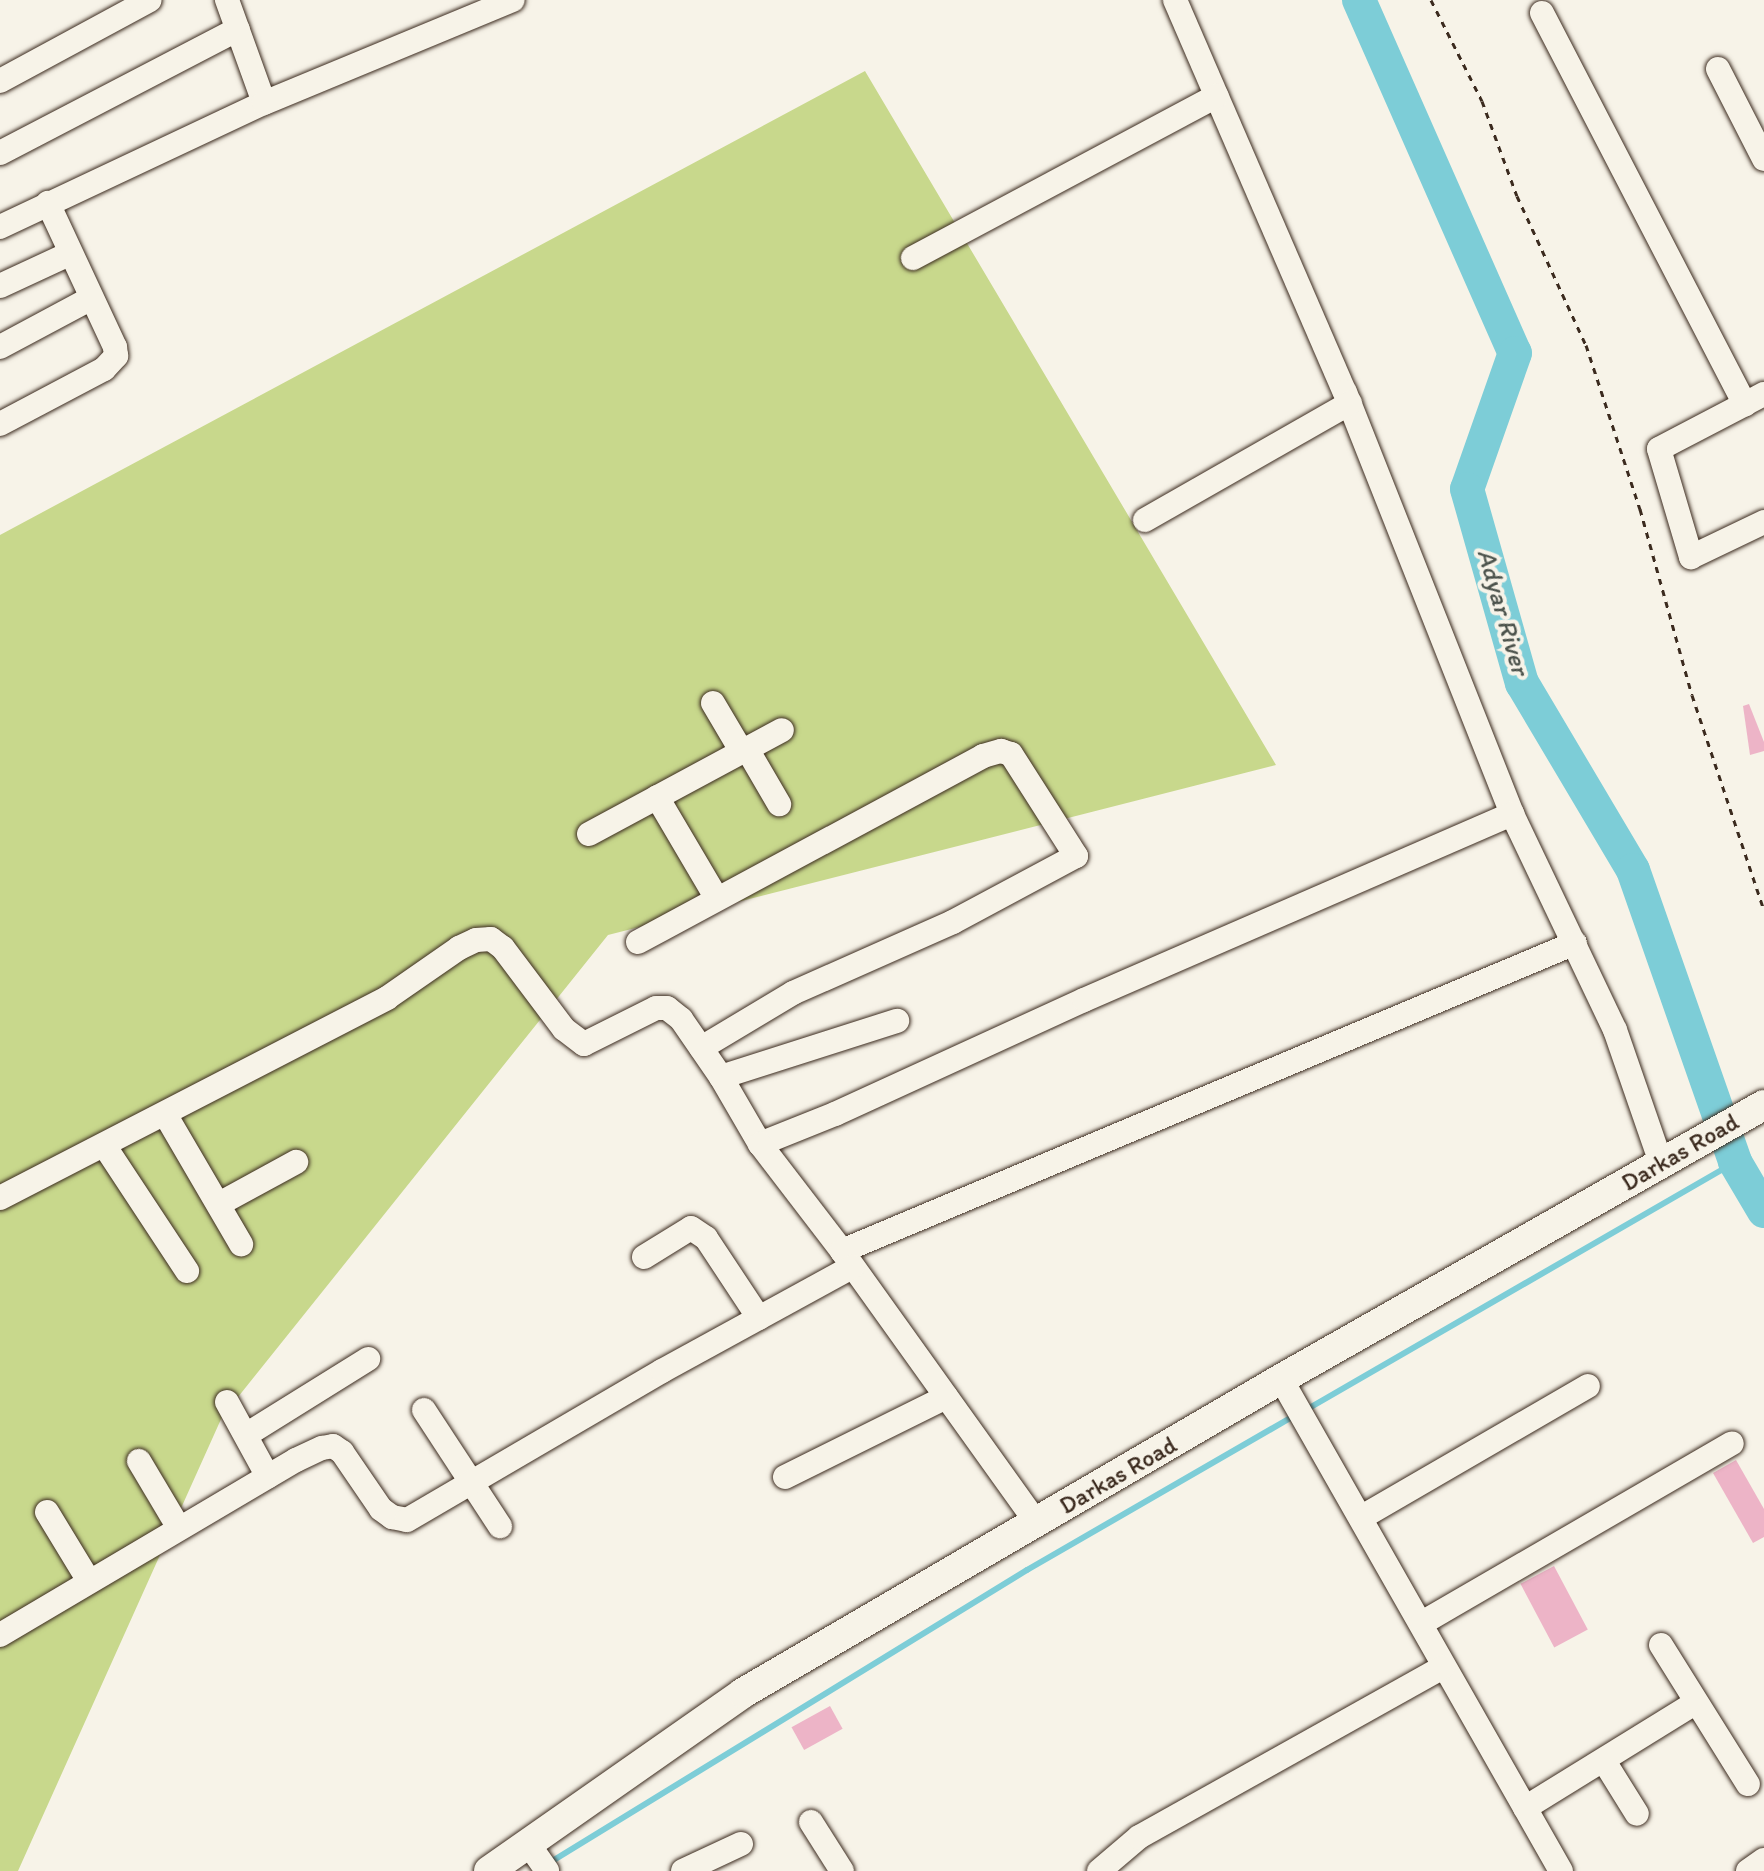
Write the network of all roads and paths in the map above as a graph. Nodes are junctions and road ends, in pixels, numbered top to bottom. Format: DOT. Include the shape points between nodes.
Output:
graph roads {
  1 [pos="150,0"];
  2 [pos="513,0"];
  3 [pos="1175,0"];
  4 [pos="1431,0"];
  5 [pos="233,2"];
  6 [pos="1542,13"];
  7 [pos="238,29"];
  8 [pos="1718,69"];
  9 [pos="0,81"];
  10 [pos="1216,96"];
  11 [pos="264,103"];
  12 [pos="0,153"];
  13 [pos="1764,159"];
  14 [pos="48,203"];
  15 [pos="0,227"];
  16 [pos="69,254"];
  17 [pos="913,258"];
  18 [pos="0,286"];
  19 [pos="90,299"];
  20 [pos="0,347"];
  21 [pos="1754,399"];
  22 [pos="1350,403"];
  23 [pos="0,424"];
  24 [pos="1145,520"];
  25 [pos="1764,522"];
  26 [pos="713,703"];
  27 [pos="782,730"];
  28 [pos="744,750"];
  29 [pos="657,797"];
  30 [pos="779,804"];
  31 [pos="1512,814"];
  32 [pos="589,834"];
  33 [pos="717,899"];
  34 [pos="1764,910"];
  35 [pos="638,942"];
  36 [pos="1575,943"];
  37 [pos="897,1021"];
  38 [pos="701,1048"];
  39 [pos="721,1077"];
  40 [pos="1764,1105"];
  41 [pos="165,1114"];
  42 [pos="760,1144"];
  43 [pos="104,1145"];
  44 [pos="1674,1155"];
  45 [pos="296,1162"];
  46 [pos="0,1198"];
  47 [pos="219,1204"];
  48 [pos="241,1244"];
  49 [pos="644,1257"];
  50 [pos="847,1259"];
  51 [pos="187,1271"];
  52 [pos="759,1318"];
  53 [pos="368,1359"];
  54 [pos="1588,1386"];
  55 [pos="946,1397"];
  56 [pos="1293,1400"];
  57 [pos="227,1402"];
  58 [pos="424,1410"];
  59 [pos="246,1435"];
  60 [pos="1732,1443"];
  61 [pos="139,1461"];
  62 [pos="268,1477"];
  63 [pos="785,1477"];
  64 [pos="472,1480"];
  65 [pos="47,1512"];
  66 [pos="1362,1517"];
  67 [pos="1037,1523"];
  68 [pos="500,1526"];
  69 [pos="179,1528"];
  70 [pos="89,1581"];
  71 [pos="1422,1623"];
  72 [pos="0,1635"];
  73 [pos="1661,1645"];
  74 [pos="1443,1667"];
  75 [pos="1695,1703"];
  76 [pos="1604,1761"];
  77 [pos="1748,1784"];
  78 [pos="1525,1808"];
  79 [pos="1637,1814"];
  80 [pos="811,1822"];
  81 [pos="741,1844"];
  82 [pos="538,1858"];
  83 [pos="1764,1860"];
  84 [pos="489,1871"];
  85 [pos="683,1871"];
  86 [pos="842,1871"];
  87 [pos="1099,1871"];
  88 [pos="1561,1871"];
  89 [pos="1748,1871"];
  1 -- 9 [label="street"];
  2 -- 11 [label="street"];
  3 -- 10 [label="street"];
  4 -- 34 [label="path" via="1482,101 1517,196 1586,345 1640,509 1692,695"];
  5 -- 7 [label="street"];
  6 -- 21 [label="street"];
  7 -- 11 [label="street"];
  7 -- 12 [label="street"];
  8 -- 13 [label="street"];
  10 -- 17 [label="street"];
  10 -- 22 [label="street"];
  11 -- 14 [label="street"];
  14 -- 15 [label="street"];
  14 -- 16 [label="street"];
  16 -- 18 [label="street"];
  16 -- 19 [label="street"];
  19 -- 20 [label="street"];
  19 -- 23 [label="street" via="115,347 112,363"];
  21 -- 25 [label="street" via="1659,449 1691,557"];
  22 -- 24 [label="street"];
  22 -- 31 [label="street"];
  26 -- 28 [label="street"];
  27 -- 28 [label="street"];
  28 -- 29 [label="street"];
  28 -- 30 [label="street"];
  29 -- 32 [label="street"];
  29 -- 33 [label="street"];
  31 -- 36 [label="street"];
  31 -- 42 [label="street"];
  33 -- 35 [label="street"];
  33 -- 38 [label="street" via="1001,751 1011,754 1076,856 953,922 793,993"];
  36 -- 44 [label="street"];
  36 -- 50 [label="street"];
  37 -- 39 [label="street"];
  38 -- 39 [label="street"];
  38 -- 41 [label="street" via="667,1008 656,1008 584,1044 564,1029 503,948 491,939 476,940 387,998"];
  39 -- 42 [label="street"];
  40 -- 44 [label="main road, Darkas Road"];
  41 -- 43 [label="street"];
  41 -- 47 [label="street"];
  42 -- 50 [label="street"];
  43 -- 46 [label="street"];
  43 -- 51 [label="street"];
  44 -- 56 [label="main road, Darkas Road"];
  45 -- 47 [label="street"];
  47 -- 48 [label="street"];
  49 -- 52 [label="street" via="691,1228 706,1238"];
  50 -- 52 [label="street"];
  50 -- 55 [label="street"];
  52 -- 64 [label="street"];
  53 -- 59 [label="street"];
  54 -- 66 [label="street"];
  55 -- 63 [label="street"];
  55 -- 67 [label="street"];
  56 -- 66 [label="street"];
  56 -- 67 [label="main road, Darkas Road"];
  57 -- 59 [label="street"];
  58 -- 64 [label="street"];
  59 -- 62 [label="street"];
  60 -- 71 [label="street"];
  61 -- 69 [label="street"];
  62 -- 64 [label="street" via="333,1446 381,1509 407,1520"];
  62 -- 69 [label="street"];
  64 -- 68 [label="street"];
  65 -- 70 [label="street"];
  66 -- 71 [label="street"];
  67 -- 82 [label="main road, Darkas Road" via="743,1693"];
  69 -- 70 [label="street"];
  70 -- 72 [label="street"];
  71 -- 74 [label="street"];
  73 -- 75 [label="street"];
  74 -- 78 [label="street"];
  74 -- 87 [label="street" via="1139,1837"];
  75 -- 76 [label="street"];
  75 -- 77 [label="street"];
  76 -- 78 [label="street"];
  76 -- 79 [label="street"];
  78 -- 88 [label="street"];
  80 -- 86 [label="street"];
  81 -- 85 [label="street"];
  82 -- 84 [label="main road, Darkas Road"];
  83 -- 89 [label="street"];
}
